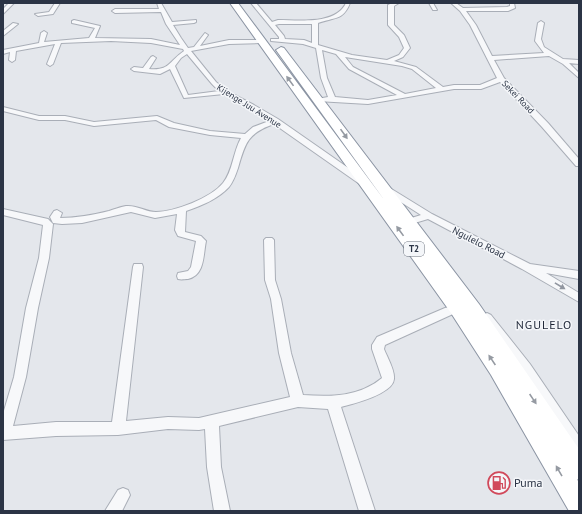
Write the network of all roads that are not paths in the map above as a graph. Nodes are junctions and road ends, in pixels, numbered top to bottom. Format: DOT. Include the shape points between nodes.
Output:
graph roads {
  1 [pos="12,3"];
  2 [pos="58,3"];
  3 [pos="71,3"];
  4 [pos="77,3"];
  5 [pos="234,3"];
  6 [pos="244,3"];
  7 [pos="253,3"];
  8 [pos="348,3"];
  9 [pos="397,3"];
  10 [pos="430,3"];
  11 [pos="453,3"];
  12 [pos="487,3"];
  13 [pos="512,3"];
  14 [pos="161,6"];
  15 [pos="435,9"];
  16 [pos="494,9"];
  17 [pos="462,10"];
  18 [pos="3,12"];
  19 [pos="115,12"];
  20 [pos="38,14"];
  21 [pos="194,21"];
  22 [pos="74,22"];
  23 [pos="315,22"];
  24 [pos="541,23"];
  25 [pos="15,24"];
  26 [pos="169,24"];
  27 [pos="44,33"];
  28 [pos="3,34"];
  29 [pos="205,35"];
  30 [pos="272,37"];
  31 [pos="91,41"];
  32 [pos="59,42"];
  33 [pos="43,44"];
  34 [pos="317,48"];
  35 [pos="195,49"];
  36 [pos="13,50"];
  37 [pos="186,50"];
  38 [pos="3,52"];
  39 [pos="339,54"];
  40 [pos="551,54"];
  41 [pos="153,58"];
  42 [pos="490,58"];
  43 [pos="12,60"];
  44 [pos="390,61"];
  45 [pos="562,61"];
  46 [pos="579,62"];
  47 [pos="50,64"];
  48 [pos="172,66"];
  49 [pos="134,69"];
  50 [pos="146,69"];
  51 [pos="579,76"];
  52 [pos="501,79"];
  53 [pos="441,89"];
  54 [pos="225,92"];
  55 [pos="404,96"];
  56 [pos="318,99"];
  57 [pos="3,109"];
  58 [pos="275,120"];
  59 [pos="246,136"];
  60 [pos="579,164"];
  61 [pos="372,184"];
  62 [pos="182,209"];
  63 [pos="3,212"];
  64 [pos="57,213"];
  65 [pos="429,216"];
  66 [pos="408,222"];
  67 [pos="269,240"];
  68 [pos="526,266"];
  69 [pos="138,267"];
  70 [pos="444,268"];
  71 [pos="579,275"];
  72 [pos="182,276"];
  73 [pos="579,298"];
  74 [pos="449,311"];
  75 [pos="298,401"];
  76 [pos="333,402"];
  77 [pos="212,422"];
  78 [pos="118,428"];
  79 [pos="4,433"];
  80 [pos="579,448"];
  81 [pos="579,470"];
  82 [pos="123,495"];
  83 [pos="579,504"];
  84 [pos="113,511"];
  85 [pos="222,511"];
  86 [pos="367,511"];
  1 -- 18 [label="street"];
  2 -- 20 [label="street" via="51,14"];
  3 -- 4 [label="street"];
  5 -- 30 [label="highway, T2"];
  6 -- 30 [label="highway, T2"];
  7 -- 30 [label="street"];
  8 -- 23 [label="street" via="342,15"];
  9 -- 44 [label="street" via="391,5 391,25 402,36 407,48 401,56"];
  10 -- 15 [label="street"];
  11 -- 17 [label="street, Sekei Road"];
  12 -- 16 [label="street"];
  13 -- 16 [label="street" via="512,8"];
  14 -- 19 [label="street"];
  14 -- 26 [label="street, Kijenge Juu Avenue"];
  16 -- 17 [label="street"];
  17 -- 42 [label="street, Sekei Road"];
  21 -- 26 [label="street"];
  22 -- 31 [label="street" via="98,27"];
  23 -- 30 [label="street" via="278,22"];
  23 -- 34 [label="street"];
  24 -- 40 [label="street" via="538,43"];
  25 -- 28 [label="street"];
  26 -- 37 [label="street, Kijenge Juu Avenue"];
  27 -- 33 [label="street" via="41,42"];
  29 -- 35 [label="street"];
  30 -- 34 [label="street" via="304,42"];
  30 -- 35 [label="street"];
  30 -- 56 [label="highway, T2"];
  31 -- 32 [label="street"];
  31 -- 37 [label="street" via="151,41"];
  32 -- 33 [label="street"];
  32 -- 47 [label="street"];
  33 -- 36 [label="street"];
  34 -- 39 [label="street"];
  34 -- 56 [label="street" via="324,78"];
  35 -- 37 [label="street"];
  36 -- 38 [label="street"];
  36 -- 43 [label="street"];
  37 -- 48 [label="street"];
  37 -- 54 [label="street, Kijenge Juu Avenue" via="211,81"];
  39 -- 44 [label="street" via="356,59"];
  39 -- 55 [label="street" via="351,68"];
  40 -- 42 [label="street"];
  40 -- 45 [label="street"];
  41 -- 50 [label="street"];
  42 -- 52 [label="street, Sekei Road"];
  44 -- 53 [label="street" via="414,68"];
  45 -- 46 [label="street"];
  45 -- 51 [label="street"];
  48 -- 50 [label="street" via="158,73"];
  48 -- 54 [label="street" via="186,97"];
  49 -- 50 [label="street"];
  52 -- 53 [label="street" via="481,87"];
  52 -- 60 [label="street, Sekei Road"];
  53 -- 55 [label="street"];
  54 -- 58 [label="street, Kijenge Juu Avenue"];
  55 -- 56 [label="street" via="367,102"];
  56 -- 61 [label="highway, T2" via="324,117"];
  57 -- 59 [label="street" via="39,118 65,118 101,124 157,118 172,125 210,134"];
  58 -- 59 [label="street"];
  58 -- 61 [label="street, Kijenge Juu Avenue"];
  59 -- 62 [label="street" via="225,185 205,201"];
  61 -- 65 [label="street, Ngulelo Road"];
  61 -- 66 [label="highway, T2"];
  83 -- 61 [label="highway, T2, one-way" via="490,357"];
  62 -- 64 [label="street" via="154,215 132,208 66,221 56,221"];
  62 -- 72 [label="street" via="181,234 201,241 196,269 191,274"];
  63 -- 79 [label="street" via="45,221 48,224 44,258 20,377"];
  65 -- 66 [label="street"];
  65 -- 68 [label="street, Ngulelo Road"];
  66 -- 70 [label="highway, T2"];
  67 -- 75 [label="street" via="270,280 276,299 284,353"];
  68 -- 71 [label="street"];
  68 -- 73 [label="street, Ngulelo Road, one-way"];
  69 -- 78 [label="street"];
  70 -- 80 [label="street" via="489,319 526,368"];
  70 -- 81 [label="highway, T2, one-way"];
  74 -- 76 [label="street" via="382,341 378,349 387,373 387,382 367,393"];
  75 -- 76 [label="street"];
  75 -- 77 [label="street"];
  76 -- 86 [label="street"];
  77 -- 78 [label="street"];
  77 -- 85 [label="street" via="213,464"];
  78 -- 79 [label="street"];
  82 -- 84 [label="street"];
}
